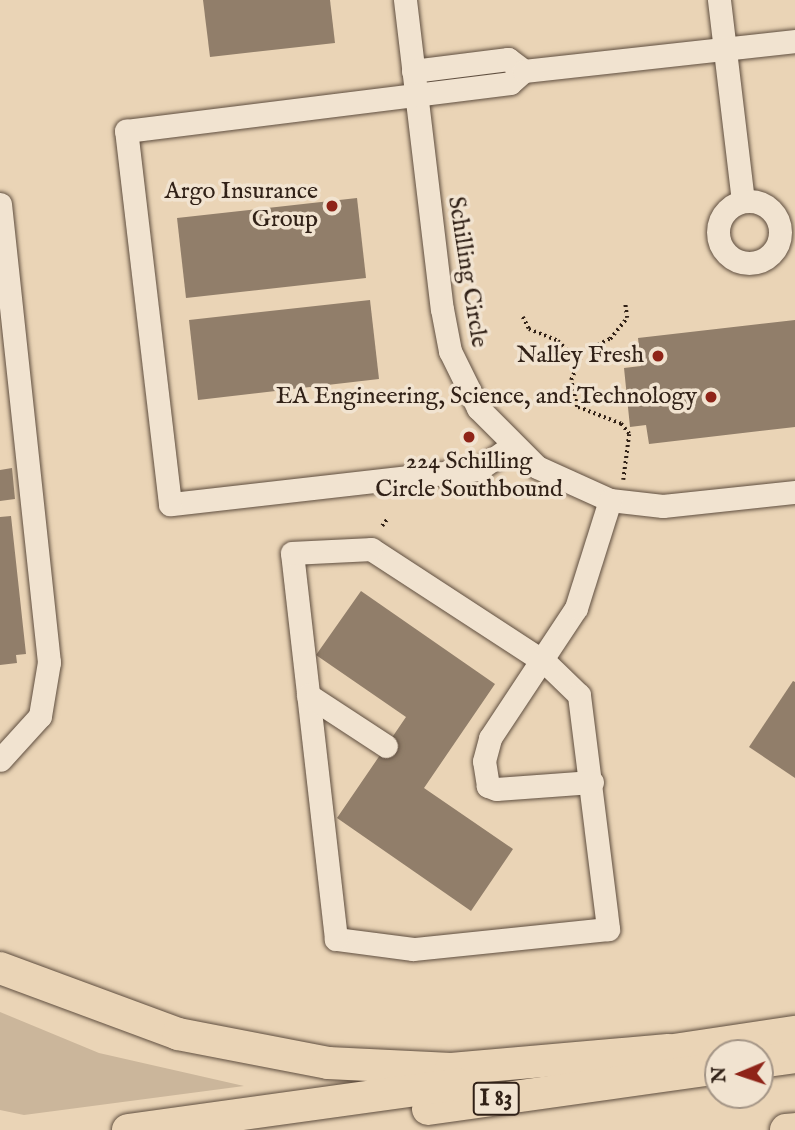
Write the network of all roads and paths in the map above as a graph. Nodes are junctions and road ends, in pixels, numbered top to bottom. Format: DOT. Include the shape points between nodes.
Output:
graph roads {
  1 [pos="405,0"];
  2 [pos="719,0"];
  3 [pos="795,41"];
  4 [pos="725,49"];
  5 [pos="414,71"];
  6 [pos="524,71"];
  7 [pos="416,95"];
  8 [pos="744,200"];
  9 [pos="0,204"];
  10 [pos="625,304"];
  11 [pos="523,317"];
  12 [pos="566,354"];
  13 [pos="577,360"];
  14 [pos="573,370"];
  15 [pos="512,446"];
  16 [pos="624,480"];
  17 [pos="795,492"];
  18 [pos="610,500"];
  19 [pos="388,518"];
  20 [pos="382,526"];
  21 [pos="546,663"];
  22 [pos="308,695"];
  23 [pos="386,746"];
  24 [pos="0,760"];
  25 [pos="592,782"];
  26 [pos="0,968"];
  27 [pos="795,1032"];
  28 [pos="668,1050"];
  29 [pos="795,1056"];
  30 [pos="774,1060"];
  31 [pos="704,1070"];
  32 [pos="795,1129"];
  33 [pos="128,1130"];
  34 [pos="274,1130"];
  35 [pos="786,1130"];
  1 -- 5 [label="street, Schilling Circle"];
  2 -- 4 [label="street"];
  3 -- 4 [label="street"];
  4 -- 6 [label="street"];
  4 -- 8 [label="street"];
  5 -- 6 [label="street" via="508,59"];
  5 -- 7 [label="street, Schilling Circle"];
  6 -- 7 [label="street" via="510,83"];
  7 -- 15 [label="street, Schilling Circle" via="450,351 478,408"];
  7 -- 15 [label="street" via="126,131 170,503 479,469"];
  9 -- 24 [label="street" via="49,662 40,716"];
  10 -- 13 [label="path" via="627,317 610,339 598,340"];
  11 -- 12 [label="path" via="529,329 552,337"];
  12 -- 13 [label="path"];
  12 -- 14 [label="path"];
  13 -- 14 [label="path"];
  14 -- 16 [label="path" via="577,407 621,424 629,434"];
  15 -- 18 [label="street, Schilling Circle" via="562,482"];
  17 -- 18 [label="street, Schilling Circle" via="663,506"];
  18 -- 21 [label="street" via="576,608"];
  19 -- 20 [label="path"];
  21 -- 22 [label="street" via="372,549 292,553"];
  21 -- 25 [label="street" via="579,695"];
  21 -- 25 [label="street" via="490,738 488,786"];
  22 -- 23 [label="street"];
  22 -- 25 [label="street" via="336,939 413,949 608,929"];
  26 -- 28 [label="highway" via="178,1034 328,1063 451,1069"];
  27 -- 28 [label="highway"];
  28 -- 33 [label="highway"];
  29 -- 30 [label="highway"];
  31 -- 34 [label="highway, I 83"];
  32 -- 35 [label="highway"];
}
